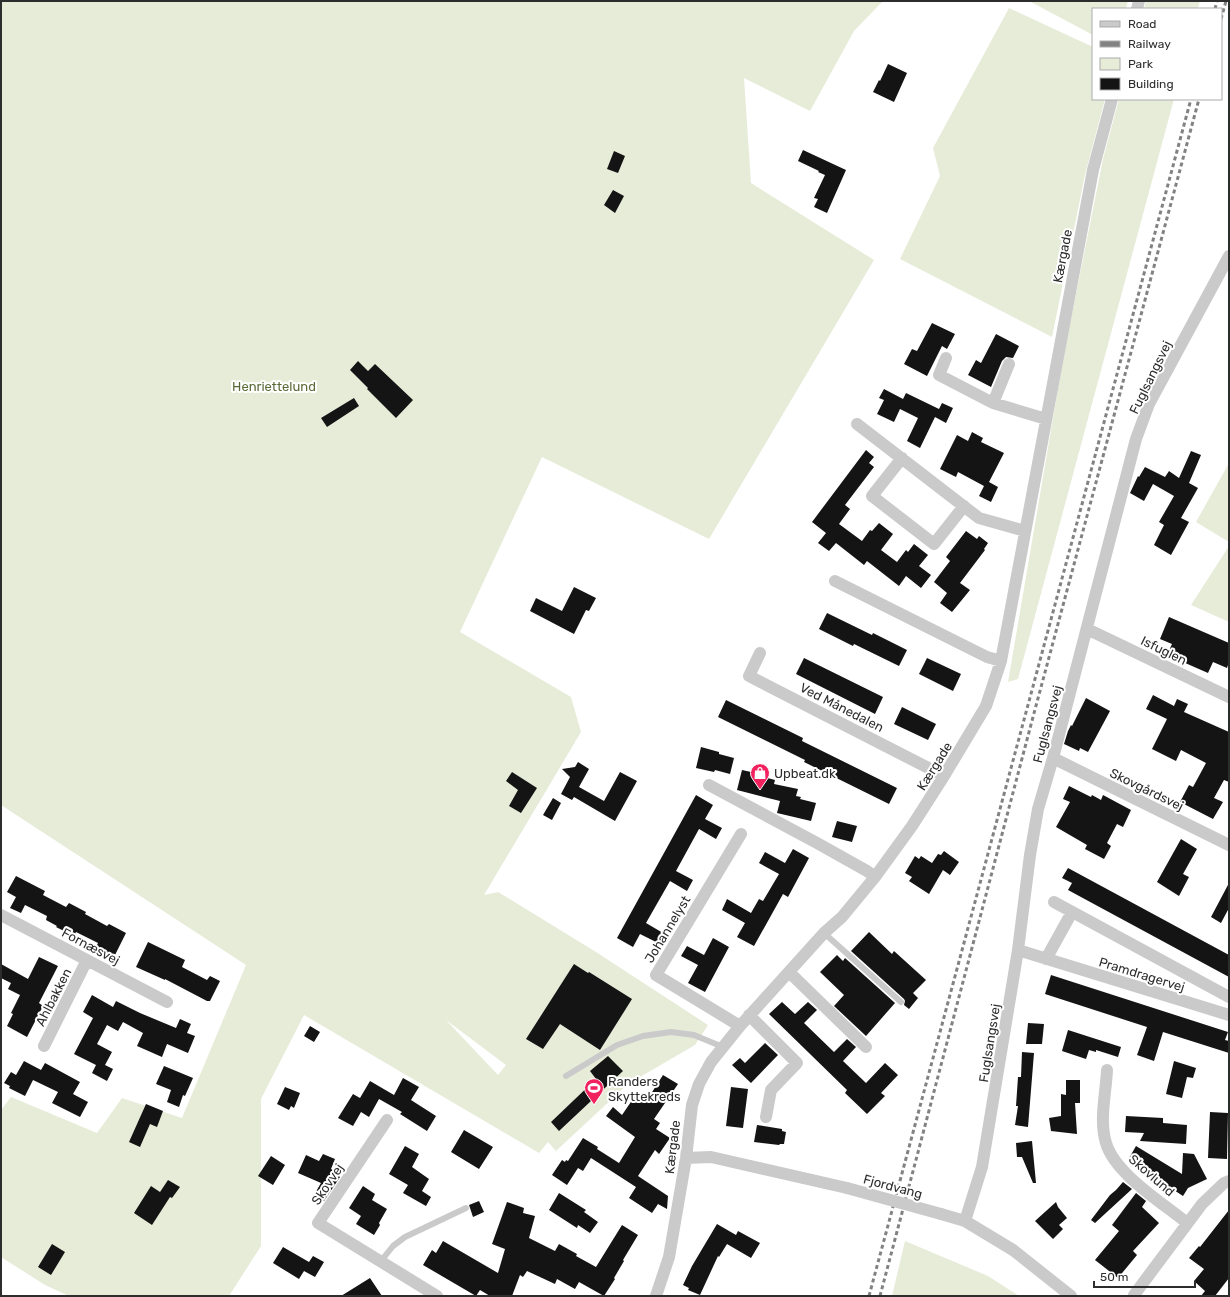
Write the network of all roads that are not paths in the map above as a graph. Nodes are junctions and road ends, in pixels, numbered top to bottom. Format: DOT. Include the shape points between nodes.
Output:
graph roads {
  1 [pos="1112,100"];
  2 [pos="1229,256"];
  3 [pos="946,358"];
  4 [pos="1009,364"];
  5 [pos="993,403"];
  6 [pos="1046,420"];
  7 [pos="857,424"];
  8 [pos="902,458"];
  9 [pos="964,506"];
  10 [pos="1025,531"];
  11 [pos="835,581"];
  12 [pos="1087,629"];
  13 [pos="760,653"];
  14 [pos="1001,661"];
  15 [pos="1229,697"];
  16 [pos="1053,758"];
  17 [pos="944,776"];
  18 [pos="709,785"];
  19 [pos="741,834"];
  20 [pos="1229,845"];
  21 [pos="875,877"];
  22 [pos="1054,902"];
  23 [pos="1072,912"];
  24 [pos="1,915"];
  25 [pos="824,933"];
  26 [pos="1018,950"];
  27 [pos="1046,959"];
  28 [pos="87,960"];
  29 [pos="789,972"];
  30 [pos="1229,997"];
  31 [pos="167,1002"];
  32 [pos="901,1002"];
  33 [pos="749,1015"];
  34 [pos="1229,1015"];
  35 [pos="740,1026"];
  36 [pos="44,1046"];
  37 [pos="723,1047"];
  38 [pos="866,1047"];
  39 [pos="1107,1070"];
  40 [pos="566,1076"];
  41 [pos="766,1117"];
  42 [pos="387,1120"];
  43 [pos="686,1158"];
  44 [pos="1229,1181"];
  45 [pos="466,1208"];
  46 [pos="966,1221"];
  47 [pos="1188,1223"];
  48 [pos="381,1261"];
  49 [pos="1134,1295"];
  50 [pos="437,1296"];
  51 [pos="656,1296"];
  52 [pos="1071,1296"];
  1 -- 6 [label="street, Kærgade" via="1093,170"];
  2 -- 12 [label="street, Fuglsangsvej" via="1149,404 1136,439"];
  3 -- 5 [label="street" via="939,375"];
  4 -- 5 [label="street"];
  5 -- 6 [label="street"];
  6 -- 10 [label="street, Kærgade"];
  7 -- 8 [label="street"];
  8 -- 9 [label="street"];
  8 -- 9 [label="street" via="872,496 934,544"];
  9 -- 10 [label="street" via="979,518"];
  10 -- 14 [label="street, Kærgade"];
  11 -- 14 [label="street" via="987,657"];
  12 -- 15 [label="street, Isfuglen"];
  12 -- 16 [label="street, Fuglsangsvej"];
  13 -- 17 [label="street, Ved Månedalen" via="749,676"];
  14 -- 17 [label="street, Kærgade" via="986,706"];
  16 -- 20 [label="street, Skovgårdsvej"];
  16 -- 26 [label="street, Fuglsangsvej" via="1038,809"];
  17 -- 21 [label="street, Kærgade"];
  18 -- 21 [label="street"];
  19 -- 35 [label="street, Johannelyst" via="656,975"];
  21 -- 25 [label="street, Kærgade"];
  22 -- 23 [label="street, Pramdragervej"];
  23 -- 27 [label="street"];
  23 -- 30 [label="street, Pramdragervej"];
  24 -- 28 [label="street, Fornæsvej"];
  25 -- 29 [label="street, Kærgade"];
  25 -- 32 [label="lane"];
  26 -- 27 [label="street, Pramdragervej"];
  26 -- 46 [label="street, Fuglsangsvej" via="982,1167"];
  27 -- 34 [label="street, Pramdragervej"];
  28 -- 31 [label="street, Fornæsvej"];
  28 -- 36 [label="street, Ahlbakken"];
  29 -- 33 [label="street, Kærgade"];
  29 -- 38 [label="street"];
  33 -- 35 [label="street, Kærgade"];
  33 -- 41 [label="street" via="797,1063 771,1090"];
  35 -- 37 [label="street, Kærgade"];
  37 -- 40 [label="lane" via="694,1035 671,1032 643,1036 617,1045"];
  37 -- 43 [label="street, Kærgade" via="699,1084 692,1105"];
  39 -- 47 [label="street, Skovlund" via="1103,1121 1106,1143 1114,1160 1131,1179"];
  42 -- 48 [label="street, Skovvej" via="318,1223"];
  43 -- 46 [label="street, Fjordvang, bridge" via="711,1157 847,1188"];
  43 -- 51 [label="street, Kærgade" via="669,1257"];
  44 -- 47 [label="street" via="1202,1204"];
  45 -- 48 [label="lane" via="405,1237 393,1246"];
  46 -- 52 [label="street, Fjordvang" via="1013,1250"];
  47 -- 49 [label="street"];
  48 -- 50 [label="street, Skovvej"];
}
